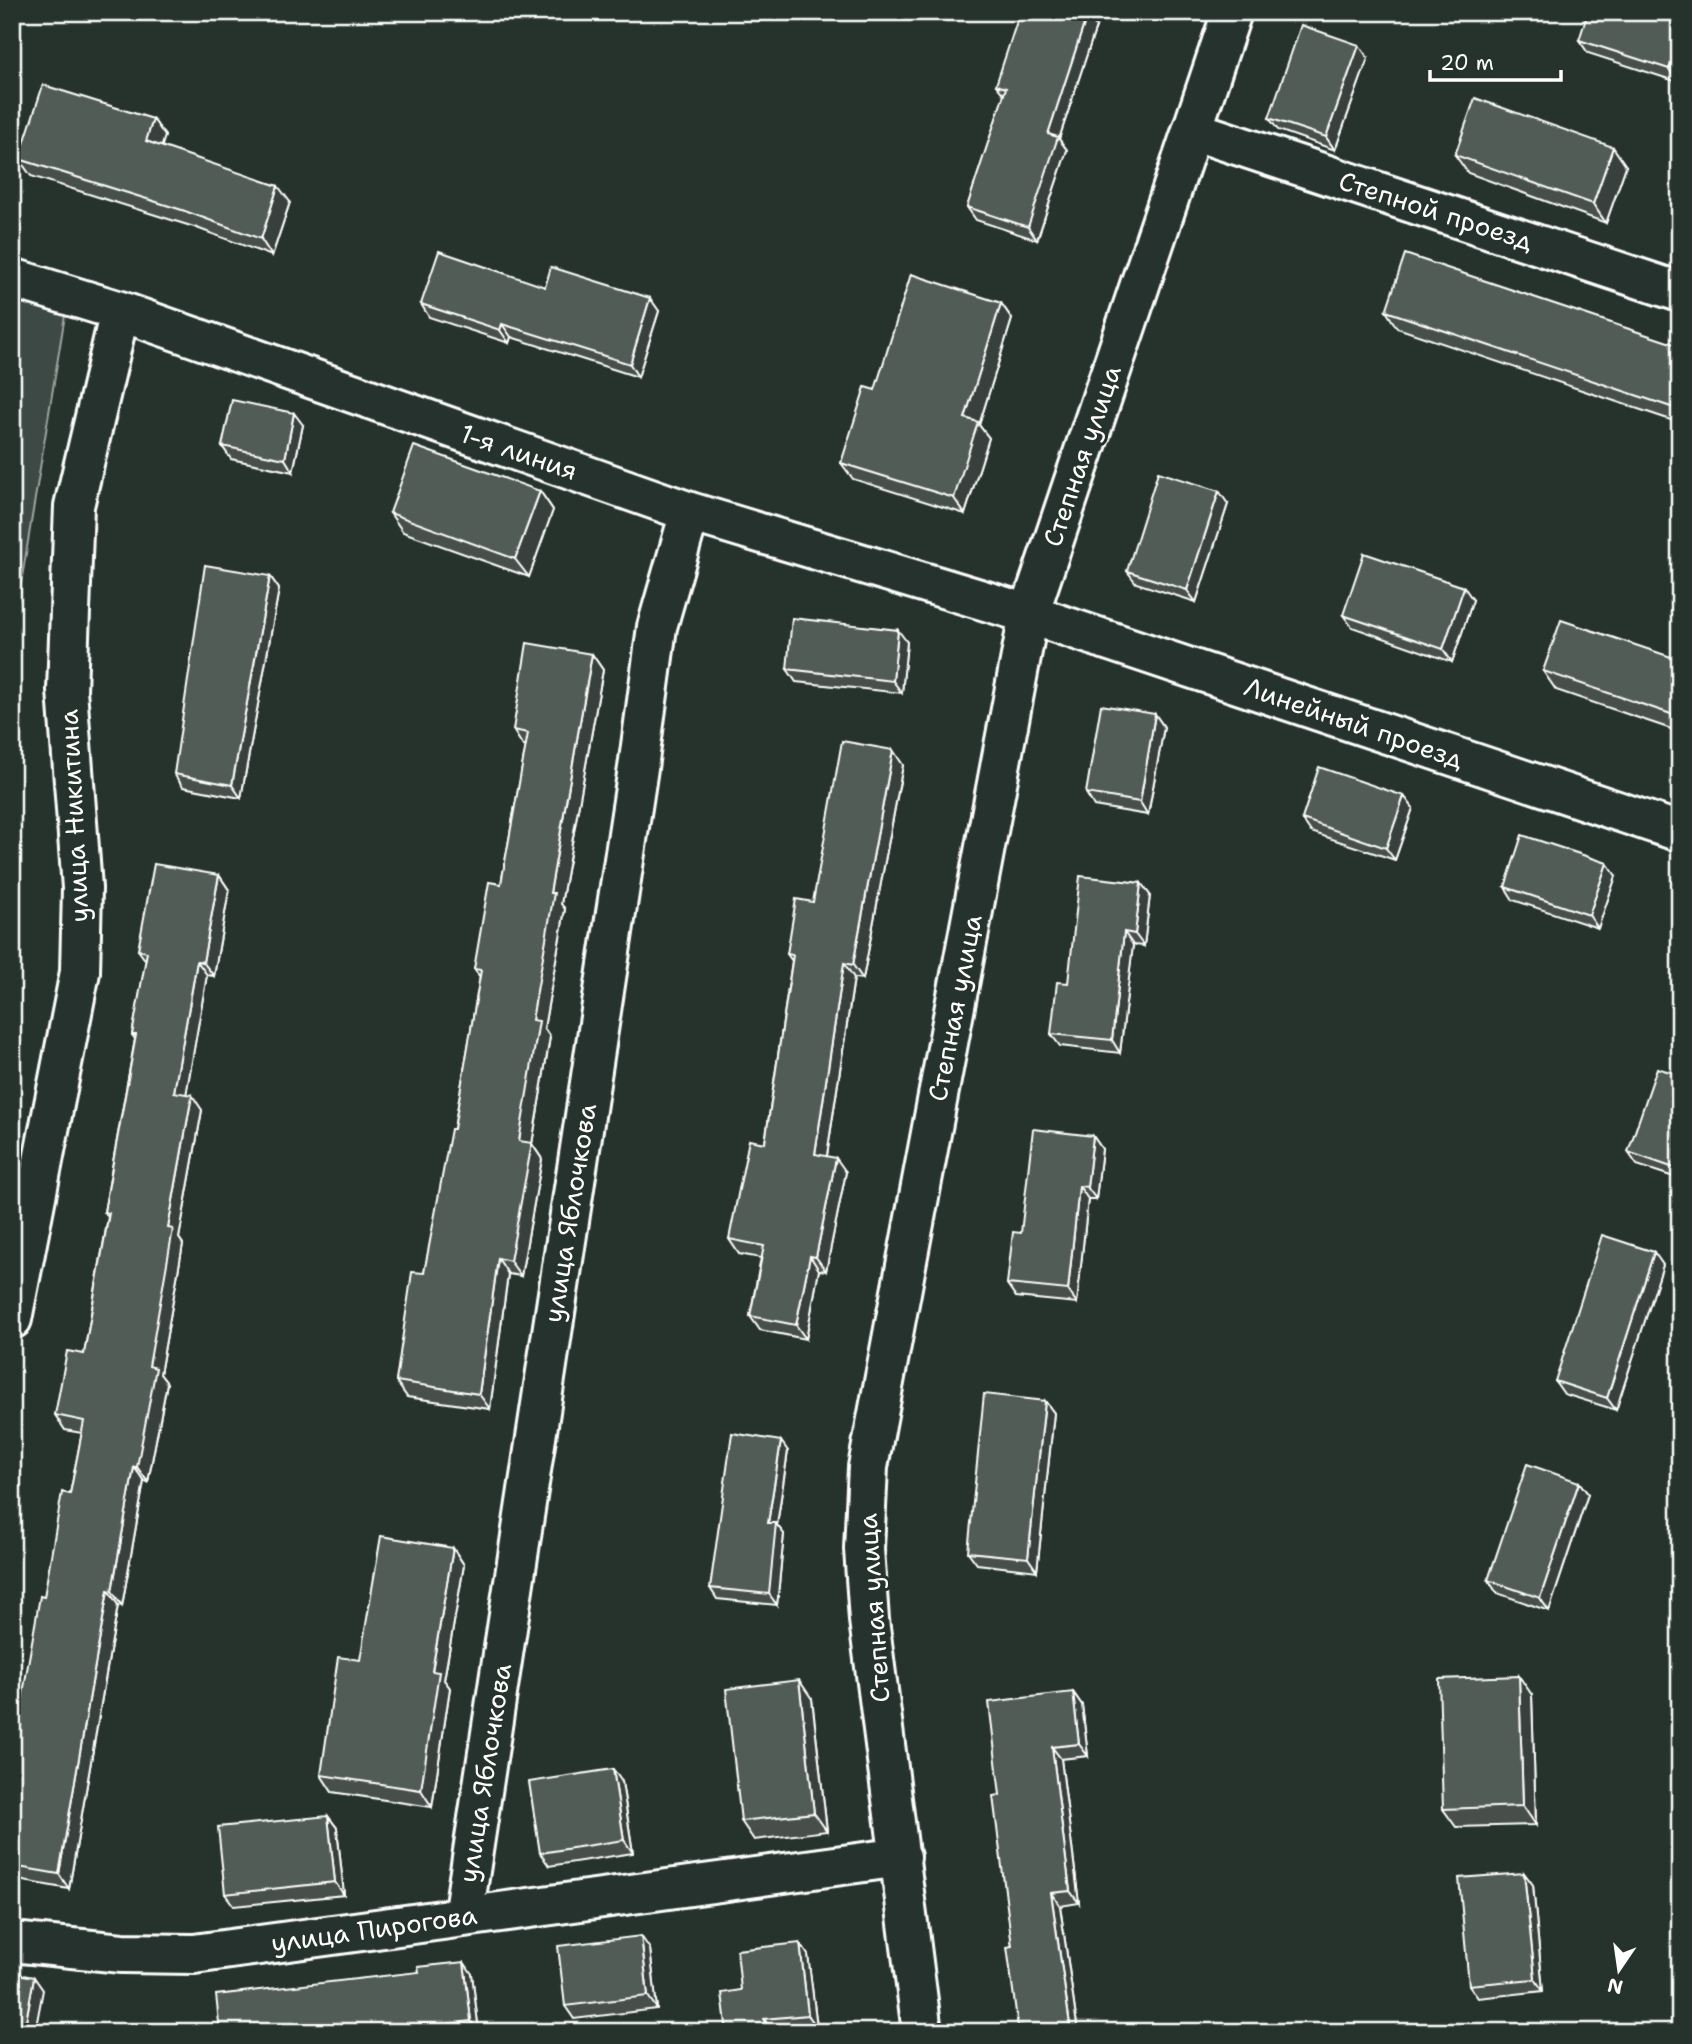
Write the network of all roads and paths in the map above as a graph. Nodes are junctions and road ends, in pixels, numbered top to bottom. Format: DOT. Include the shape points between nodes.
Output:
graph roads {
  1 [pos="1232,12"];
  2 [pos="1192,130"];
  3 [pos="12,278"];
  4 [pos="1680,292"];
  5 [pos="120,312"];
  6 [pos="690,512"];
  7 [pos="1029,614"];
  8 [pos="1680,832"];
  9 [pos="12,1319"];
  10 [pos="901,1857"];
  11 [pos="463,1917"];
  12 [pos="12,1941"];
  13 [pos="922,2032"];
  1 -- 2 [label="street, Степная улица"];
  2 -- 4 [label="street, Степной проезд"];
  2 -- 7 [label="street, Степная улица"];
  3 -- 5 [label="street, 1-я линия"];
  5 -- 6 [label="street, 1-я линия"];
  5 -- 9 [label="street, улица Никитина" via="74,506 67,690 82,888 80,972"];
  6 -- 7 [label="street, 1-я линия"];
  6 -- 11 [label="street, улица Яблочкова" via="657,627"];
  7 -- 8 [label="street, Линейный проезд"];
  7 -- 10 [label="street, Степная улица" via="868,1467 864,1549 869,1620"];
  10 -- 11 [label="street, улица Пирогова"];
  10 -- 13 [label="street, Степная улица"];
  11 -- 12 [label="street, улица Пирогова" via="194,1954 122,1954"];
}
